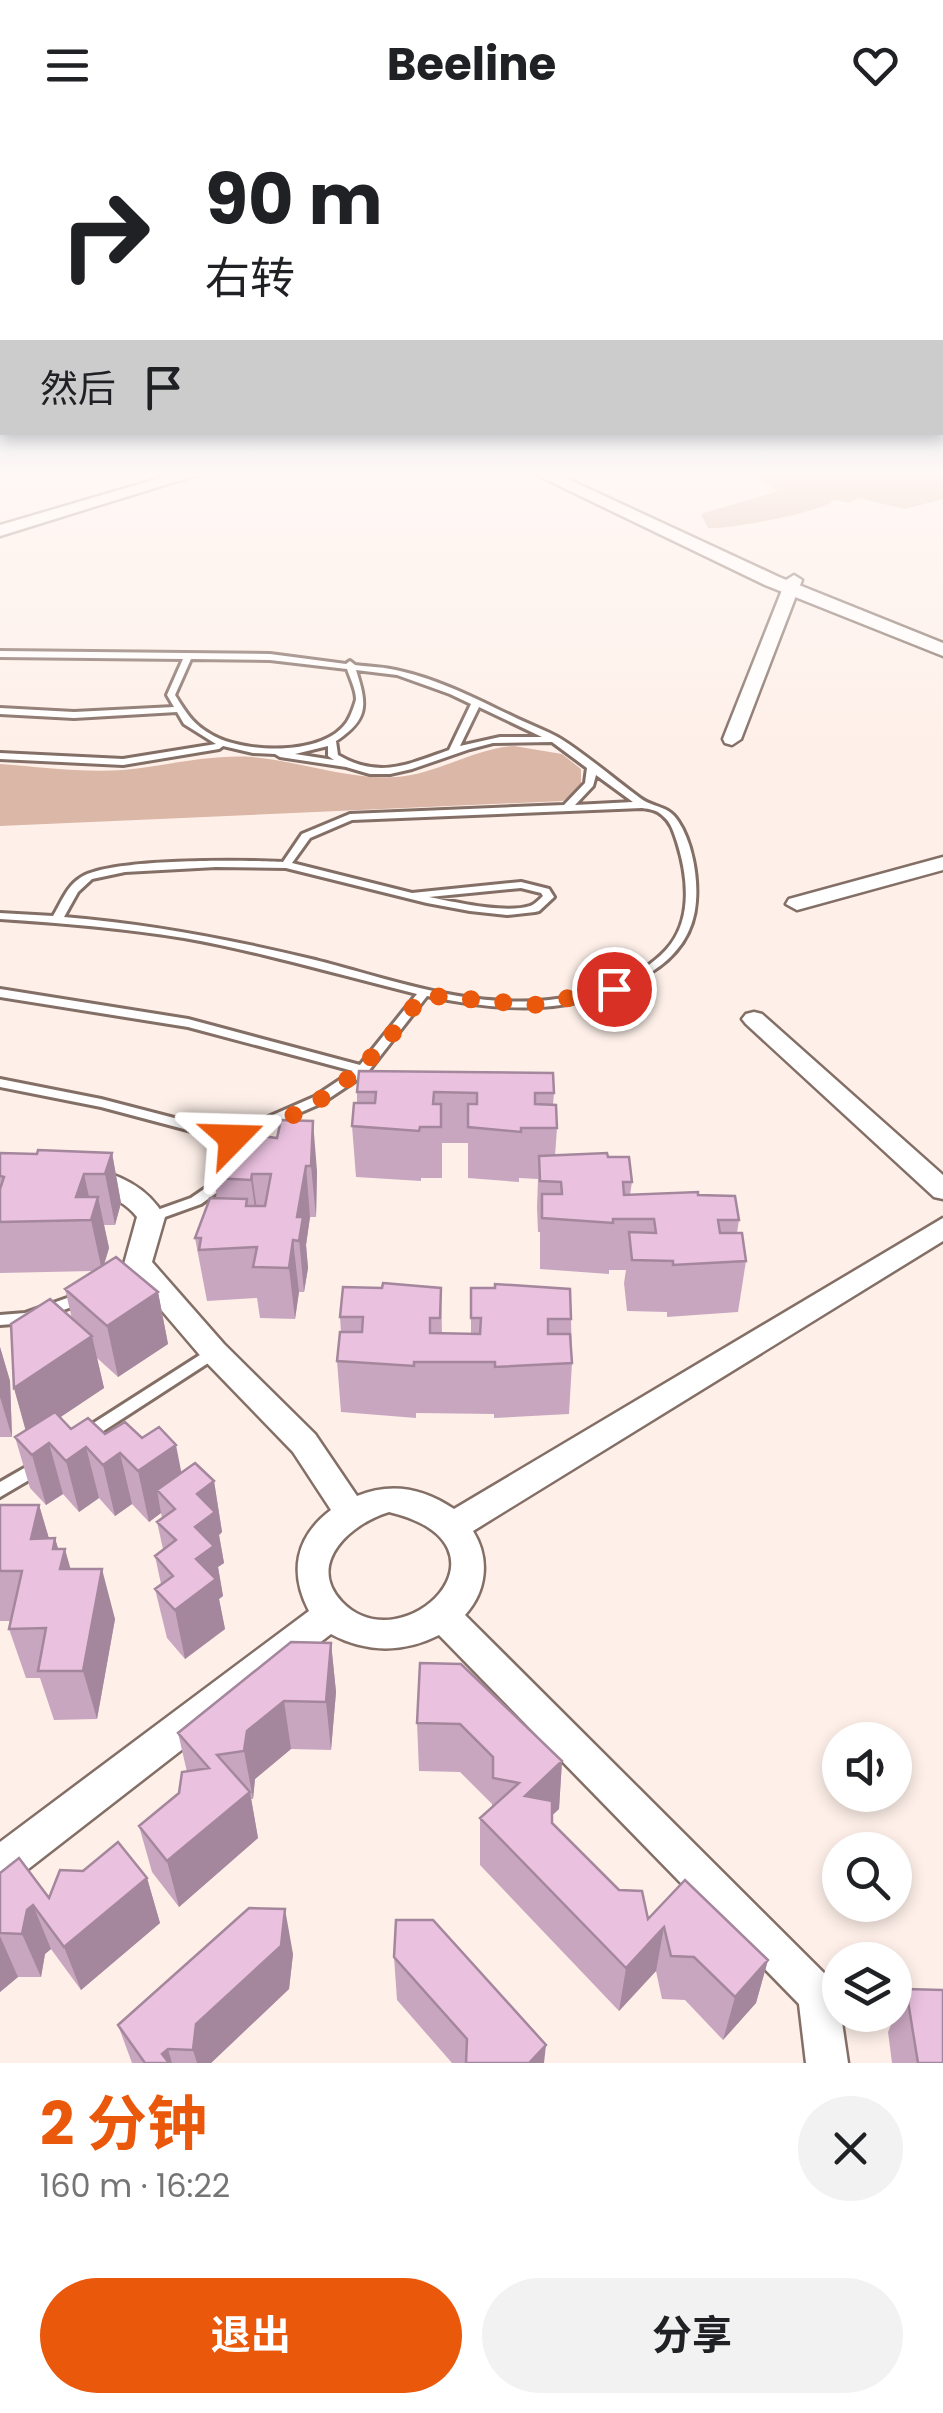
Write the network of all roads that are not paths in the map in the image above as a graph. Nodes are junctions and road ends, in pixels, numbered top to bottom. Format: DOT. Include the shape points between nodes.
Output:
graph roads {
  1 [pos="746,564"];
  2 [pos="749,564"];
  3 [pos="791,584"];
  4 [pos="943,642"];
  5 [pos="943,650"];
  6 [pos="0,654"];
  7 [pos="188,656"];
  8 [pos="350,664"];
  9 [pos="477,702"];
  10 [pos="175,710"];
  11 [pos="0,711"];
  12 [pos="732,739"];
  13 [pos="556,740"];
  14 [pos="332,742"];
  15 [pos="219,746"];
  16 [pos="258,750"];
  17 [pos="452,753"];
  18 [pos="0,756"];
  19 [pos="355,767"];
  20 [pos="592,767"];
  21 [pos="642,804"];
  22 [pos="568,807"];
  23 [pos="943,863"];
  24 [pos="286,865"];
  25 [pos="416,895"];
  26 [pos="797,904"];
  27 [pos="0,916"];
  28 [pos="57,919"];
  29 [pos="0,993"];
  30 [pos="422,995"];
  31 [pos="754,1019"];
  32 [pos="363,1070"];
  33 [pos="0,1083"];
  34 [pos="233,1138"];
  35 [pos="56,1168"];
  36 [pos="943,1190"];
  37 [pos="151,1217"];
  38 [pos="943,1228"];
  39 [pos="97,1291"];
  40 [pos="0,1320"];
  41 [pos="214,1352"];
  42 [pos="66,1448"];
  43 [pos="50,1458"];
  44 [pos="0,1490"];
  45 [pos="349,1511"];
  46 [pos="455,1525"];
  47 [pos="332,1614"];
  48 [pos="444,1617"];
  49 [pos="0,1866"];
  50 [pos="827,2063"];
  1 -- 3 [label="street"];
  2 -- 3 [label="street"];
  3 -- 4 [label="street"];
  3 -- 5 [label="street"];
  3 -- 12 [label="street"];
  6 -- 7 [label="lane"];
  7 -- 8 [label="lane"];
  7 -- 10 [label="lane" via="170,695"];
  8 -- 9 [label="lane" via="410,676"];
  8 -- 14 [label="lane" via="362,696 360,720"];
  9 -- 13 [label="lane"];
  9 -- 17 [label="lane"];
  10 -- 11 [label="lane"];
  10 -- 15 [label="lane"];
  13 -- 17 [label="lane" via="490,740"];
  13 -- 20 [label="lane"];
  14 -- 16 [label="lane"];
  14 -- 19 [label="lane" via="334,756"];
  15 -- 16 [label="lane"];
  15 -- 18 [label="lane" via="123,762"];
  16 -- 19 [label="lane"];
  17 -- 19 [label="lane" via="395,770"];
  20 -- 21 [label="lane"];
  20 -- 22 [label="lane" via="590,784"];
  21 -- 22 [label="lane"];
  21 -- 30 [label="lane" via="666,809 675,819 690,871 688,928 674,952 614,989 572,1000 498,1005"];
  22 -- 24 [label="lane" via="350,816 306,836"];
  23 -- 26 [label="street"];
  24 -- 25 [label="lane"];
  24 -- 28 [label="lane" via="100,872 76,886"];
  25 -- 25 [label="lane" via="503,914 538,909 549,897 521,886"];
  27 -- 28 [label="lane"];
  28 -- 30 [label="lane" via="278,954"];
  29 -- 32 [label="lane" via="188,1023"];
  30 -- 32 [label="lane"];
  31 -- 36 [label="street"];
  32 -- 34 [label="lane" via="318,1100"];
  33 -- 34 [label="lane"];
  34 -- 37 [label="lane" via="240,1158 228,1178 196,1201"];
  35 -- 37 [label="street" via="124,1190"];
  37 -- 41 [label="street" via="133,1269"];
  38 -- 46 [label="street"];
  39 -- 40 [label="lane" via="62,1308"];
  41 -- 42 [label="lane"];
  41 -- 45 [label="street" via="304,1443"];
  43 -- 44 [label="lane"];
  45 -- 46 [label="street" via="389,1499 414,1501"];
  45 -- 47 [label="street" via="319,1542 313,1561 316,1591"];
  46 -- 48 [label="street" via="469,1550 470,1575"];
  47 -- 48 [label="street" via="365,1633 402,1635"];
  47 -- 49 [label="street"];
  48 -- 50 [label="street" via="818,1995"];
}
